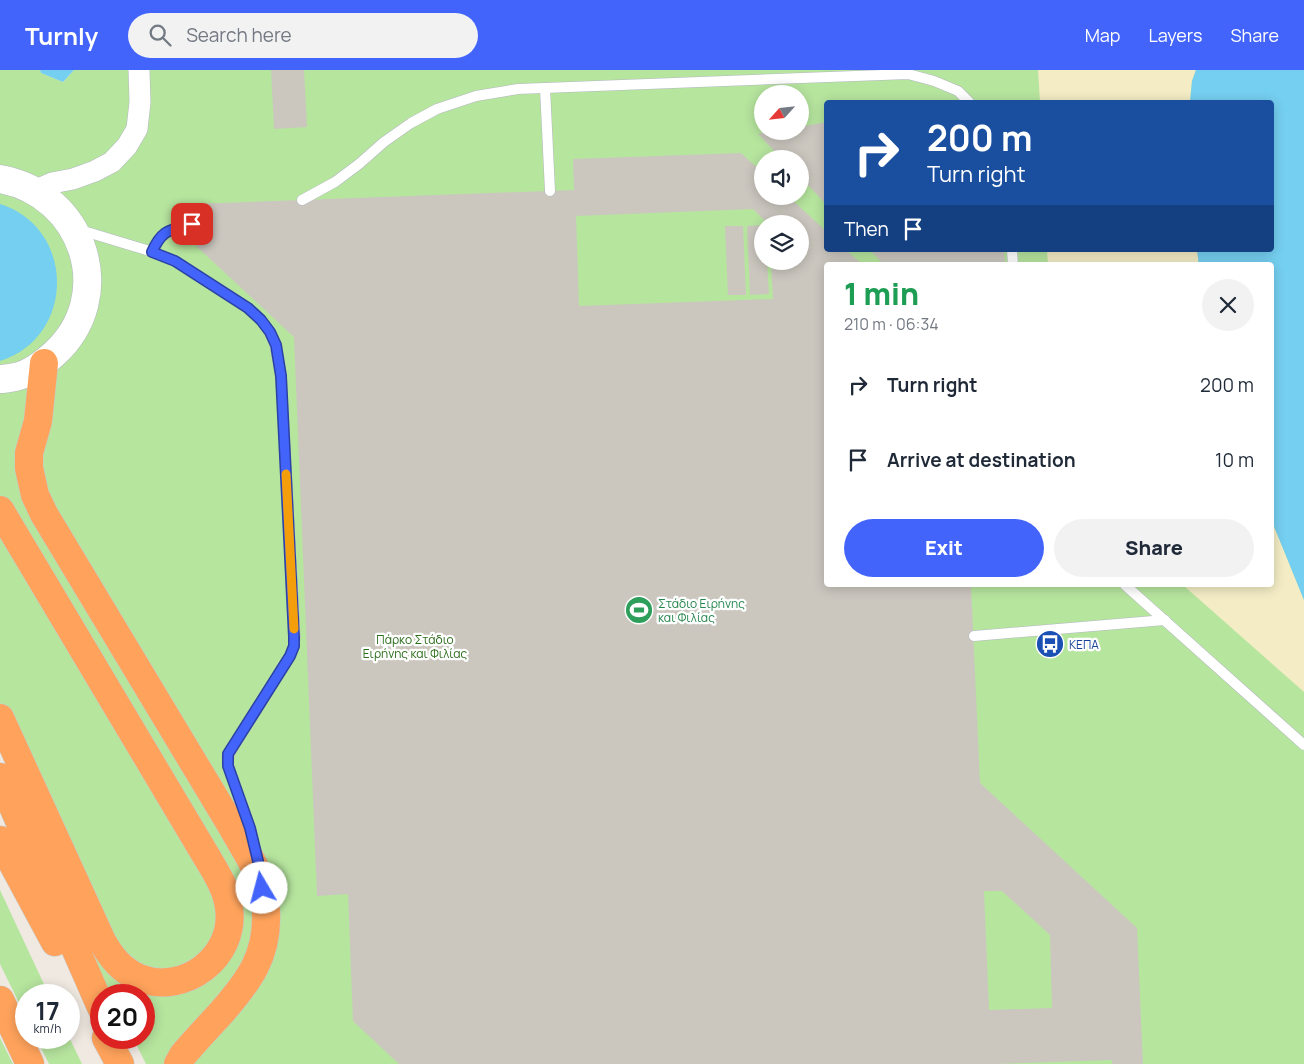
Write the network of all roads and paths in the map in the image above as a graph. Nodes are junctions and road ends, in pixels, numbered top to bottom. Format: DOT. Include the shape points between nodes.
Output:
graph roads {
  1 [pos="140,70"];
  2 [pos="545,88"];
  3 [pos="968,100"];
  4 [pos="3,177"];
  5 [pos="34,191"];
  6 [pos="550,191"];
  7 [pos="302,200"];
  8 [pos="192,224"];
  9 [pos="73,228"];
  10 [pos="152,252"];
  11 [pos="44,363"];
  12 [pos="0,380"];
  13 [pos="0,510"];
  14 [pos="1126,587"];
  15 [pos="1165,620"];
  16 [pos="974,636"];
  17 [pos="0,718"];
  18 [pos="1304,745"];
  19 [pos="0,777"];
  20 [pos="0,840"];
  21 [pos="262,888"];
  22 [pos="91,984"];
  23 [pos="0,1000"];
  24 [pos="90,1008"];
  25 [pos="112,1049"];
  26 [pos="119,1049"];
  27 [pos="30,1064"];
  28 [pos="120,1064"];
  29 [pos="126,1064"];
  30 [pos="178,1064"];
  1 -- 5 [label="street" via="137,129 127,146 112,162 95,172"];
  2 -- 3 [label="lane" via="908,74 934,81"];
  2 -- 6 [label="lane"];
  2 -- 7 [label="lane" via="476,96 437,109 410,123 335,182"];
  4 -- 5 [label="street"];
  5 -- 9 [label="street" via="59,210"];
  8 -- 10 [label="lane" via="163,234"];
  9 -- 10 [label="lane"];
  9 -- 11 [label="street" via="86,266 84,304 64,346"];
  10 -- 21 [label="lane" via="175,261 248,308 270,332 279,359 294,646 228,754 228,766 250,828"];
  11 -- 12 [label="street" via="16,377"];
  11 -- 21 [label="highway" via="38,420 29,453 28,468 35,495 231,825"];
  13 -- 17 [label="highway" via="225,891 230,909 224,944 214,960 200,972 183,980 156,982 130,973 110,955"];
  14 -- 15 [label="lane"];
  15 -- 16 [label="lane"];
  15 -- 18 [label="lane"];
  19 -- 22 [label="highway"];
  20 -- 24 [label="highway"];
  21 -- 30 [label="highway" via="266,937 254,970 241,990 182,1055"];
  23 -- 27 [label="highway"];
  25 -- 28 [label="highway"];
  26 -- 29 [label="highway"];
}
